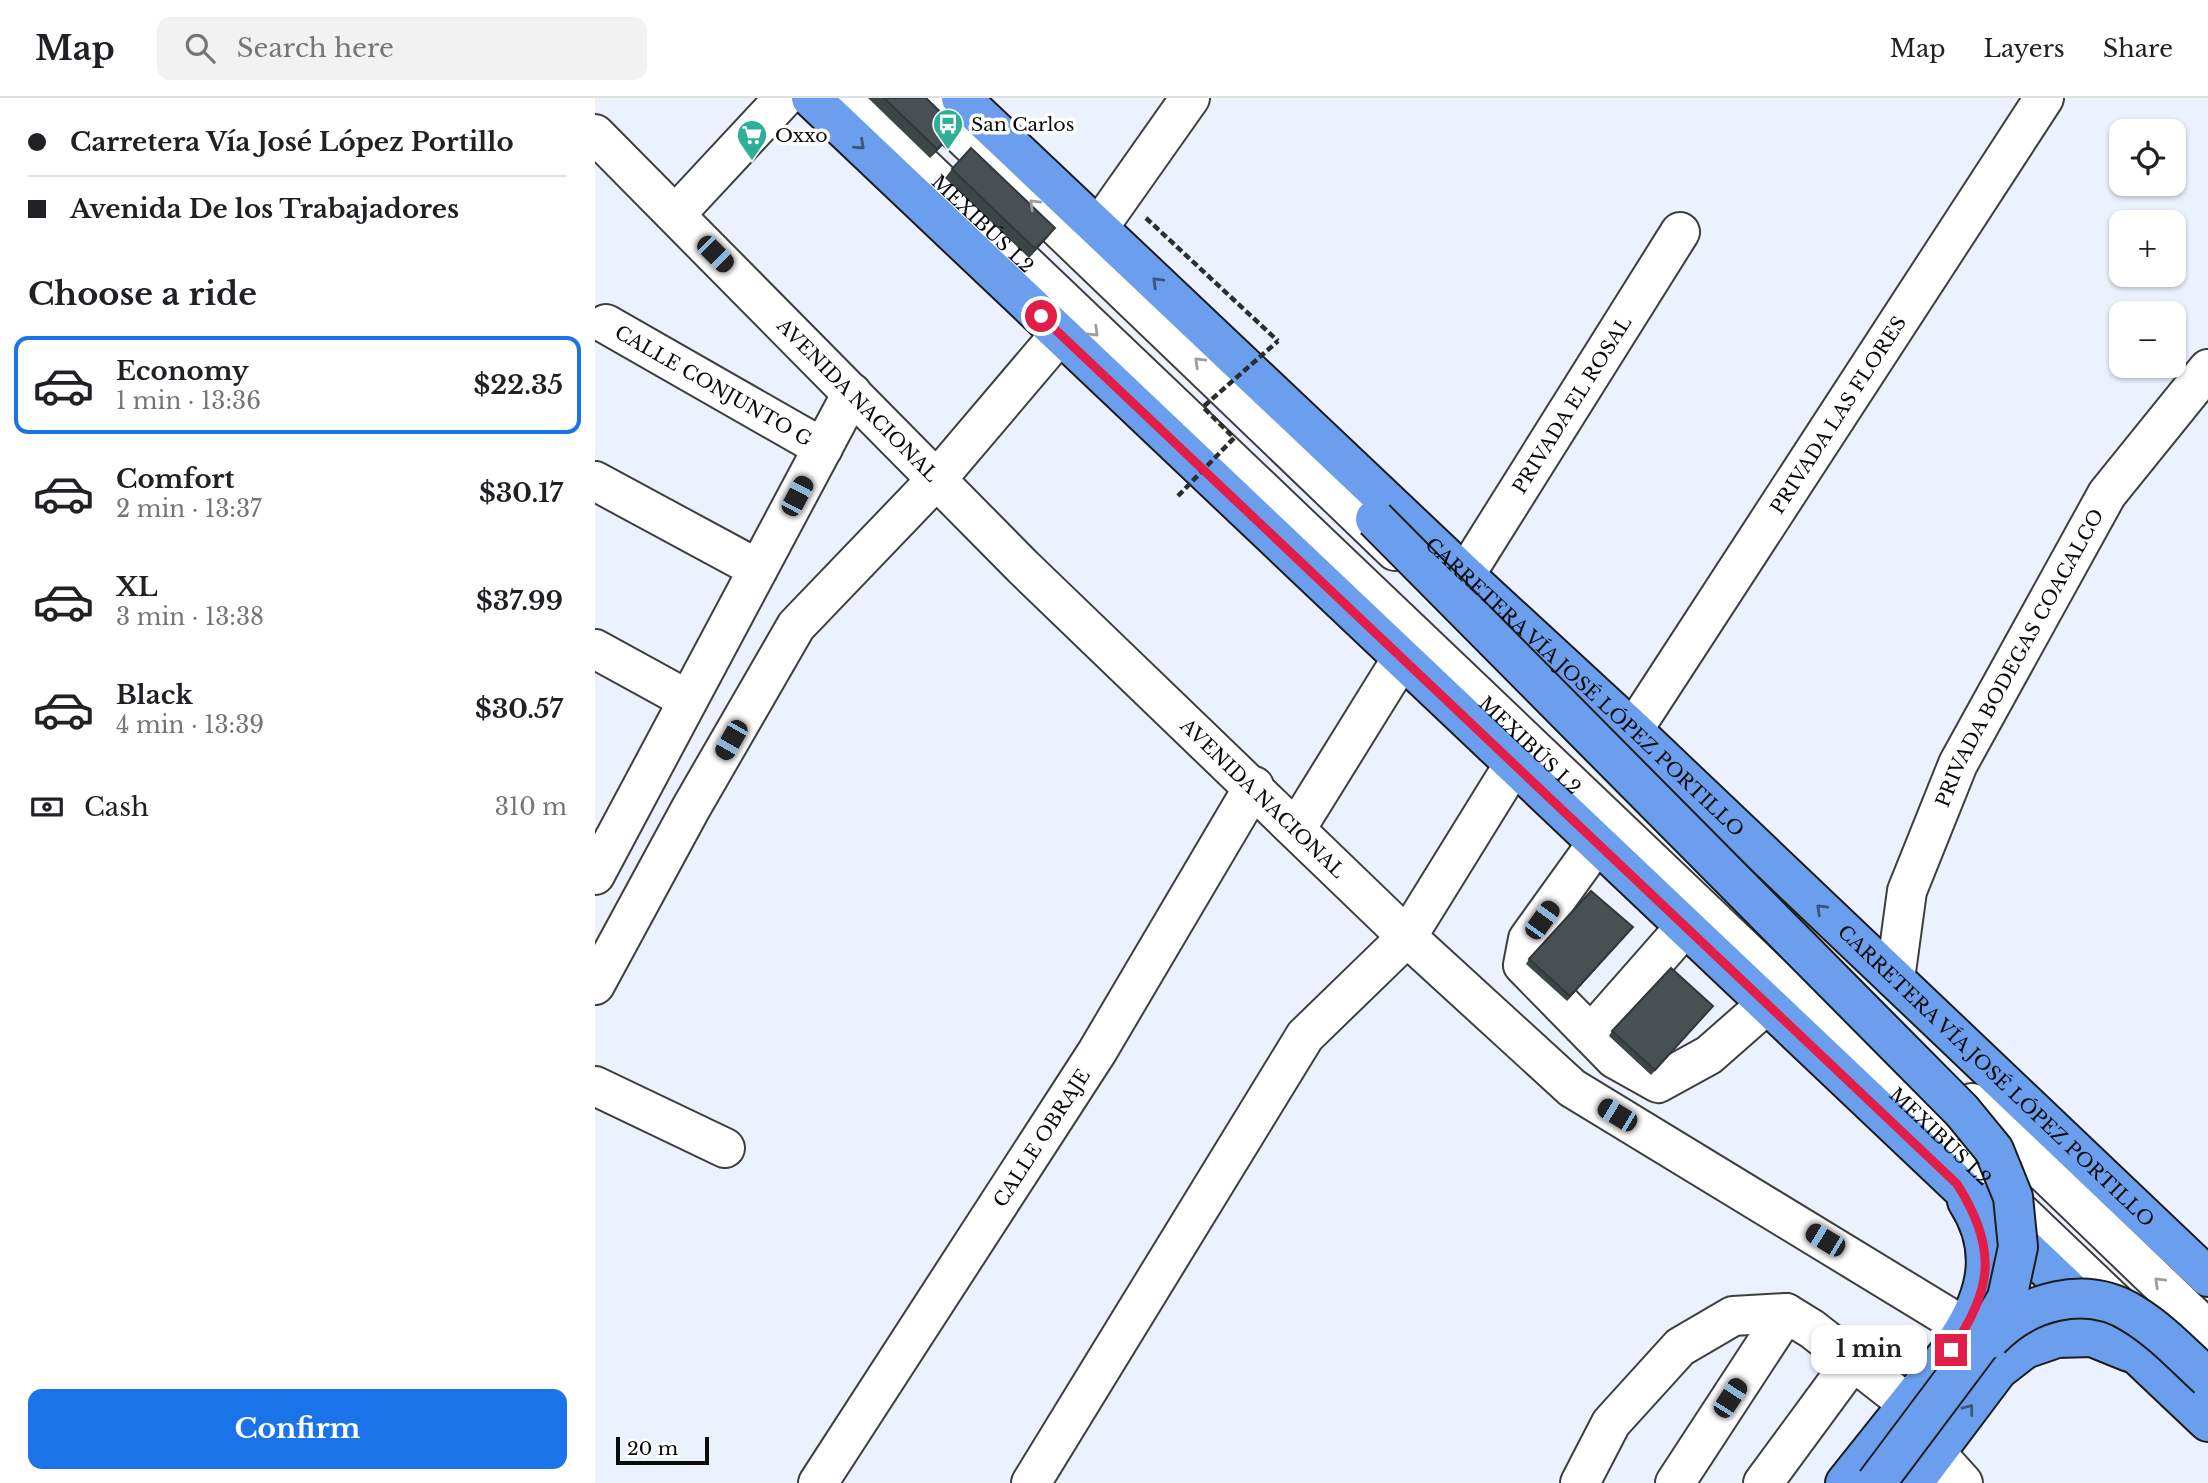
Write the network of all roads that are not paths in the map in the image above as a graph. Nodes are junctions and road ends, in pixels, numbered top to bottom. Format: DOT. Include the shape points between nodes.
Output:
graph roads {
  1 [pos="784,98"];
  2 [pos="811,98"];
  3 [pos="851,98"];
  4 [pos="923,98"];
  5 [pos="961,98"];
  6 [pos="1190,98"];
  7 [pos="2044,98"];
  8 [pos="595,134"];
  9 [pos="676,214"];
  10 [pos="1098,227"];
  11 [pos="1680,232"];
  12 [pos="1186,310"];
  13 [pos="606,324"];
  14 [pos="1060,334"];
  15 [pos="2208,369"];
  16 [pos="852,393"];
  17 [pos="823,448"];
  18 [pos="937,479"];
  19 [pos="595,481"];
  20 [pos="758,569"];
  21 [pos="1465,575"];
  22 [pos="595,649"];
  23 [pos="1402,658"];
  24 [pos="688,700"];
  25 [pos="1633,730"];
  26 [pos="1514,764"];
  27 [pos="1254,786"];
  28 [pos="608,818"];
  29 [pos="1296,829"];
  30 [pos="1597,843"];
  31 [pos="595,876"];
  32 [pos="1685,927"];
  33 [pos="1407,937"];
  34 [pos="1895,979"];
  35 [pos="595,985"];
  36 [pos="1767,1004"];
  37 [pos="1591,1034"];
  38 [pos="595,1086"];
  39 [pos="725,1148"];
  40 [pos="1957,1184"];
  41 [pos="2204,1263"];
  42 [pos="1786,1314"];
  43 [pos="1967,1327"];
  44 [pos="2208,1329"];
  45 [pos="2013,1358"];
  46 [pos="1852,1362"];
  47 [pos="2154,1371"];
  48 [pos="2208,1378"];
  49 [pos="2208,1391"];
  50 [pos="1908,1404"];
  51 [pos="2208,1422"];
  52 [pos="1936,1453"];
  53 [pos="819,1482"];
  54 [pos="1031,1483"];
  55 [pos="1580,1483"];
  56 [pos="1675,1483"];
  57 [pos="1763,1483"];
  58 [pos="1845,1483"];
  59 [pos="1867,1483"];
  60 [pos="1876,1483"];
  61 [pos="1913,1483"];
  62 [pos="1962,1483"];
  1 -- 9 [label="street"];
  2 -- 14 [label="main road, one-way"];
  3 -- 49 [label="street, MEXIBÚS L2, one-way"];
  44 -- 4 [label="street, one-way"];
  5 -- 10 [label="main road, CARRETERA VÍA JOSÉ LÓPEZ PORTILLO"];
  6 -- 10 [label="street"];
  7 -- 25 [label="street, PRIVADA LAS FLORES"];
  8 -- 9 [label="street, AVENIDA NACIONAL"];
  9 -- 16 [label="street, AVENIDA NACIONAL"];
  12 -- 10 [label="main road, CARRETERA VÍA JOSÉ LÓPEZ PORTILLO, one-way"];
  11 -- 21 [label="street, PRIVADA EL ROSAL"];
  12 -- 21 [label="main road, CARRETERA VÍA JOSÉ LÓPEZ PORTILLO"];
  12 -- 60 [label="main road, bridge" via="1375,519 1962,1111 1994,1150 2013,1197 2017,1235 2007,1297 1978,1347"];
  13 -- 17 [label="street, CALLE CONJUNTO G"];
  14 -- 18 [label="street"];
  14 -- 23 [label="main road"];
  15 -- 34 [label="street, PRIVADA BODEGAS COACALCO" via="2107,494 1958,764 1907,891"];
  16 -- 17 [label="street"];
  16 -- 18 [label="street, AVENIDA NACIONAL"];
  17 -- 20 [label="street"];
  18 -- 27 [label="street, AVENIDA NACIONAL"];
  18 -- 35 [label="street" via="796,626"];
  19 -- 20 [label="street"];
  20 -- 24 [label="street"];
  21 -- 25 [label="main road, CARRETERA VÍA JOSÉ LÓPEZ PORTILLO"];
  22 -- 24 [label="street"];
  23 -- 26 [label="main road"];
  23 -- 29 [label="street"];
  24 -- 28 [label="street"];
  34 -- 25 [label="main road, CARRETERA VÍA JOSÉ LÓPEZ PORTILLO, one-way"];
  26 -- 30 [label="main road"];
  26 -- 33 [label="street"];
  27 -- 29 [label="street, AVENIDA NACIONAL"];
  27 -- 53 [label="street, CALLE OBRAJE" via="1097,1052"];
  28 -- 31 [label="street"];
  29 -- 33 [label="street, AVENIDA NACIONAL"];
  30 -- 32 [label="main road"];
  30 -- 37 [label="street" via="1528,939 1524,965"];
  32 -- 36 [label="main road"];
  32 -- 37 [label="street"];
  33 -- 43 [label="street, AVENIDA NACIONAL" via="1572,1088"];
  33 -- 54 [label="street" via="1305,1037"];
  34 -- 41 [label="main road, CARRETERA VÍA JOSÉ LÓPEZ PORTILLO"];
  36 -- 37 [label="street" via="1709,1055 1658,1083 1615,1059"];
  36 -- 40 [label="main road"];
  38 -- 39 [label="street"];
  40 -- 43 [label="main road" via="1976,1215 1986,1250 1985,1286"];
  40 -- 47 [label="main road"];
  42 -- 46 [label="street"];
  42 -- 55 [label="street" via="1733,1316 1680,1347 1611,1423"];
  42 -- 56 [label="street"];
  43 -- 45 [label="street, AVENIDA NACIONAL"];
  43 -- 50 [label="main road"];
  45 -- 47 [label="main road" via="2057,1338 2092,1337 2125,1349"];
  52 -- 45 [label="main road, one-way" via="1998,1370"];
  46 -- 50 [label="street"];
  46 -- 57 [label="street"];
  47 -- 51 [label="main road"];
  48 -- 59 [label="main road, bridge" via="2130,1312 2079,1298 2047,1302 2014,1316 1992,1336"];
  50 -- 52 [label="street"];
  50 -- 58 [label="main road"];
  52 -- 61 [label="main road"];
  52 -- 62 [label="street"];
}
